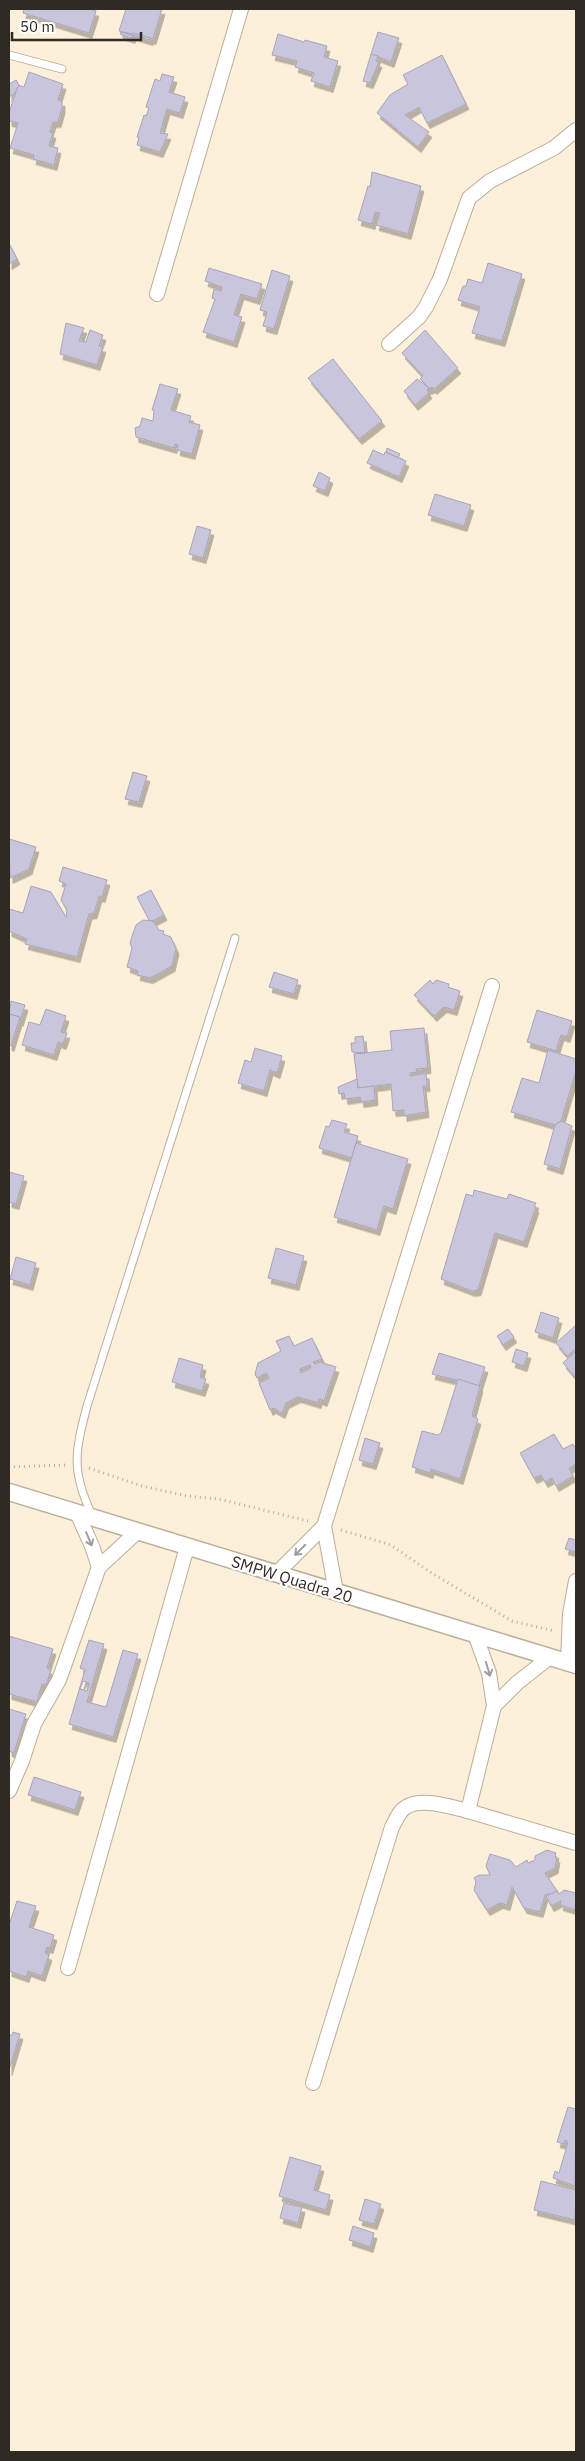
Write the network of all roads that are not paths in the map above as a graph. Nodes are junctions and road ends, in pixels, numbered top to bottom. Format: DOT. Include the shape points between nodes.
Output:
graph roads {
  1 [pos="241,9"];
  2 [pos="9,55"];
  3 [pos="62,69"];
  4 [pos="576,130"];
  5 [pos="157,294"];
  6 [pos="389,344"];
  7 [pos="235,938"];
  8 [pos="492,986"];
  9 [pos="9,1492"];
  10 [pos="77,1513"];
  11 [pos="94,1518"];
  12 [pos="324,1526"];
  13 [pos="138,1531"];
  14 [pos="188,1547"];
  15 [pos="99,1567"];
  16 [pos="276,1574"];
  17 [pos="576,1581"];
  18 [pos="336,1592"];
  19 [pos="475,1634"];
  20 [pos="550,1657"];
  21 [pos="572,1663"];
  22 [pos="494,1706"];
  23 [pos="9,1791"];
  24 [pos="468,1811"];
  25 [pos="576,1843"];
  26 [pos="68,1968"];
  27 [pos="313,2084"];
  1 -- 5 [label="street"];
  2 -- 3 [label="lane"];
  4 -- 6 [label="street" via="554,148 490,181 469,198 440,278 426,306 419,317"];
  7 -- 11 [label="lane" via="86,1406 76,1464 80,1488"];
  8 -- 12 [label="street"];
  9 -- 10 [label="street, SMPW Quadra 20"];
  10 -- 11 [label="street, SMPW Quadra 20"];
  10 -- 15 [label="street, one-way"];
  11 -- 13 [label="street, SMPW Quadra 20"];
  12 -- 16 [label="street, one-way"];
  12 -- 18 [label="street"];
  13 -- 14 [label="street, SMPW Quadra 20"];
  13 -- 15 [label="street"];
  14 -- 16 [label="street, SMPW Quadra 20"];
  14 -- 26 [label="street"];
  15 -- 23 [label="street" via="59,1680 34,1724"];
  16 -- 18 [label="street, SMPW Quadra 20"];
  17 -- 21 [label="street" via="570,1614"];
  18 -- 19 [label="street, SMPW Quadra 20"];
  19 -- 20 [label="street, SMPW Quadra 20"];
  19 -- 22 [label="street, one-way" via="489,1673"];
  20 -- 21 [label="street, SMPW Quadra 20"];
  20 -- 22 [label="street"];
  22 -- 24 [label="street"];
  24 -- 25 [label="street"];
  24 -- 27 [label="street" via="422,1803 405,1807 399,1813 392,1826"];
}
